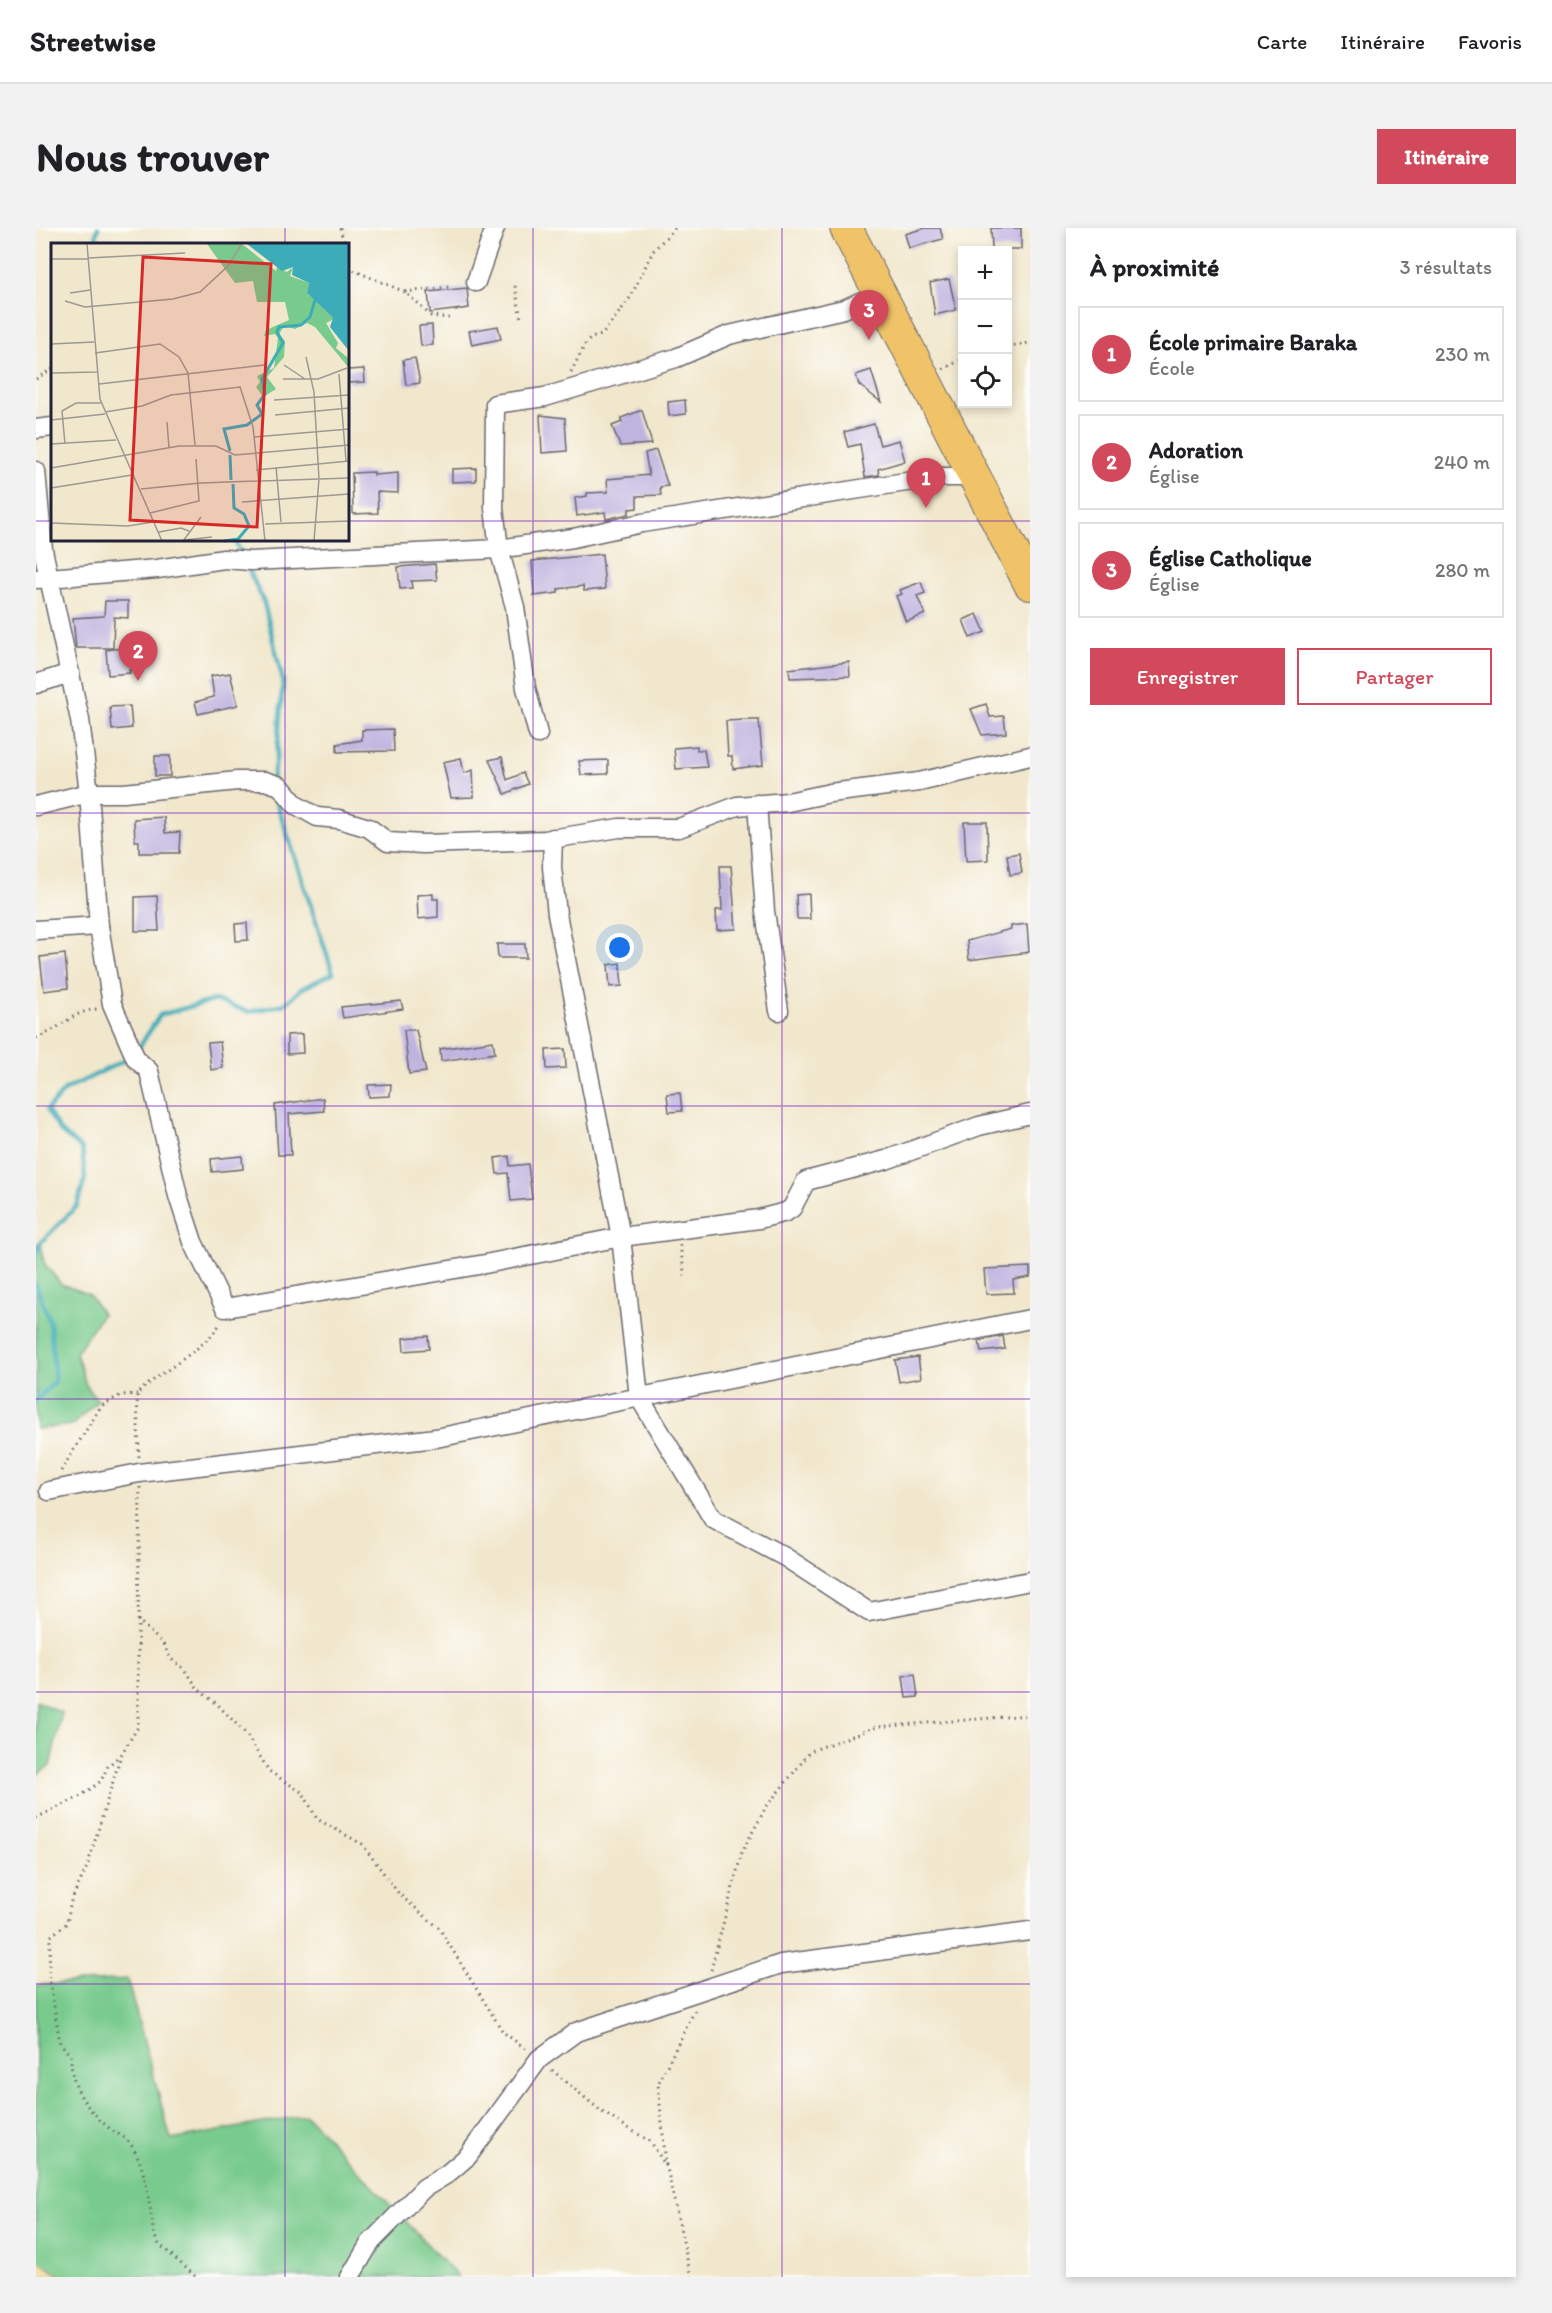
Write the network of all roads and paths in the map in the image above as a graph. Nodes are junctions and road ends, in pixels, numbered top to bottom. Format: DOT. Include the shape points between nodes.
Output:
graph roads {
  1 [pos="340,228"];
  2 [pos="495,228"];
  3 [pos="675,228"];
  4 [pos="846,228"];
  5 [pos="344,243"];
  6 [pos="350,269"];
  7 [pos="476,282"];
  8 [pos="515,286"];
  9 [pos="449,287"];
  10 [pos="405,292"];
  11 [pos="880,293"];
  12 [pos="449,318"];
  13 [pos="521,319"];
  14 [pos="1030,343"];
  15 [pos="1012,345"];
  16 [pos="51,370"];
  17 [pos="36,379"];
  18 [pos="560,391"];
  19 [pos="51,427"];
  20 [pos="36,429"];
  21 [pos="36,471"];
  22 [pos="975,477"];
  23 [pos="499,549"];
  24 [pos="42,579"];
  25 [pos="1030,584"];
  26 [pos="70,673"];
  27 [pos="36,684"];
  28 [pos="538,734"];
  29 [pos="1030,756"];
  30 [pos="89,793"];
  31 [pos="757,804"];
  32 [pos="36,806"];
  33 [pos="553,838"];
  34 [pos="99,926"];
  35 [pos="36,930"];
  36 [pos="114,1010"];
  37 [pos="779,1011"];
  38 [pos="36,1038"];
  39 [pos="1030,1114"];
  40 [pos="677,1231"];
  41 [pos="621,1237"];
  42 [pos="685,1278"];
  43 [pos="225,1308"];
  44 [pos="1030,1319"];
  45 [pos="137,1394"];
  46 [pos="639,1396"];
  47 [pos="139,1473"];
  48 [pos="49,1491"];
  49 [pos="1030,1581"];
  50 [pos="138,1620"];
  51 [pos="1030,1715"];
  52 [pos="121,1755"];
  53 [pos="36,1818"];
  54 [pos="1030,1931"];
  55 [pos="706,1989"];
  56 [pos="539,2059"];
  57 [pos="667,2168"];
  58 [pos="196,2277"];
  59 [pos="350,2277"];
  60 [pos="691,2277"];
  1 -- 5 [label="path"];
  2 -- 7 [label="street"];
  3 -- 18 [label="path" via="652,251 630,298 602,335 586,343"];
  4 -- 11 [label="highway"];
  6 -- 10 [label="path"];
  8 -- 13 [label="path"];
  9 -- 10 [label="path"];
  10 -- 12 [label="path" via="431,316"];
  11 -- 18 [label="street" via="844,309 729,335 676,358"];
  11 -- 22 [label="highway"];
  14 -- 15 [label="path"];
  16 -- 17 [label="path"];
  18 -- 23 [label="street" via="495,404 494,508"];
  19 -- 20 [label="street"];
  21 -- 24 [label="street"];
  22 -- 23 [label="street" via="897,483"];
  22 -- 25 [label="highway"];
  23 -- 24 [label="street" via="224,559"];
  23 -- 28 [label="street" via="515,607 526,688"];
  24 -- 26 [label="street"];
  26 -- 27 [label="street"];
  26 -- 30 [label="street"];
  29 -- 31 [label="street" via="919,782"];
  30 -- 32 [label="street"];
  30 -- 33 [label="street" via="265,781 280,786 296,806 317,818 339,819 369,828 388,842"];
  30 -- 34 [label="street"];
  31 -- 33 [label="street" via="737,806 680,828 619,828"];
  31 -- 37 [label="street" via="765,910"];
  33 -- 41 [label="street" via="556,914"];
  34 -- 35 [label="street"];
  34 -- 36 [label="street"];
  36 -- 38 [label="path" via="74,1014 51,1033"];
  36 -- 43 [label="street" via="136,1059 149,1071 178,1196 193,1242"];
  39 -- 40 [label="street" via="979,1126 886,1160 806,1181 797,1201 786,1212"];
  40 -- 41 [label="street"];
  40 -- 42 [label="path"];
  41 -- 43 [label="street"];
  41 -- 46 [label="street"];
  43 -- 45 [label="path" via="219,1326 206,1341"];
  44 -- 46 [label="street"];
  45 -- 47 [label="path"];
  45 -- 48 [label="path" via="121,1395 101,1406"];
  46 -- 47 [label="street" via="436,1438"];
  46 -- 49 [label="street" via="713,1519 785,1557 869,1612"];
  47 -- 48 [label="street"];
  47 -- 50 [label="path"];
  50 -- 52 [label="path" via="138,1727"];
  50 -- 56 [label="path" via="163,1644 171,1659 185,1669 198,1689 246,1734 269,1771 303,1793 317,1820 362,1844 399,1894 439,1928 504,2032"];
  51 -- 55 [label="path" via="876,1727 811,1751 766,1807 742,1852"];
  52 -- 53 [label="path" via="108,1766 101,1781 81,1796"];
  52 -- 58 [label="path" via="67,1923 50,1937 49,1975 60,2043 71,2056 71,2074 78,2093 109,2128 128,2141 141,2168 154,2235"];
  54 -- 55 [label="street" via="781,1964"];
  55 -- 56 [label="street" via="576,2032"];
  55 -- 57 [label="path" via="658,2084"];
  56 -- 57 [label="path" via="602,2112 651,2142"];
  56 -- 59 [label="street" via="468,2156 424,2188 370,2242"];
  57 -- 60 [label="path"];
}
